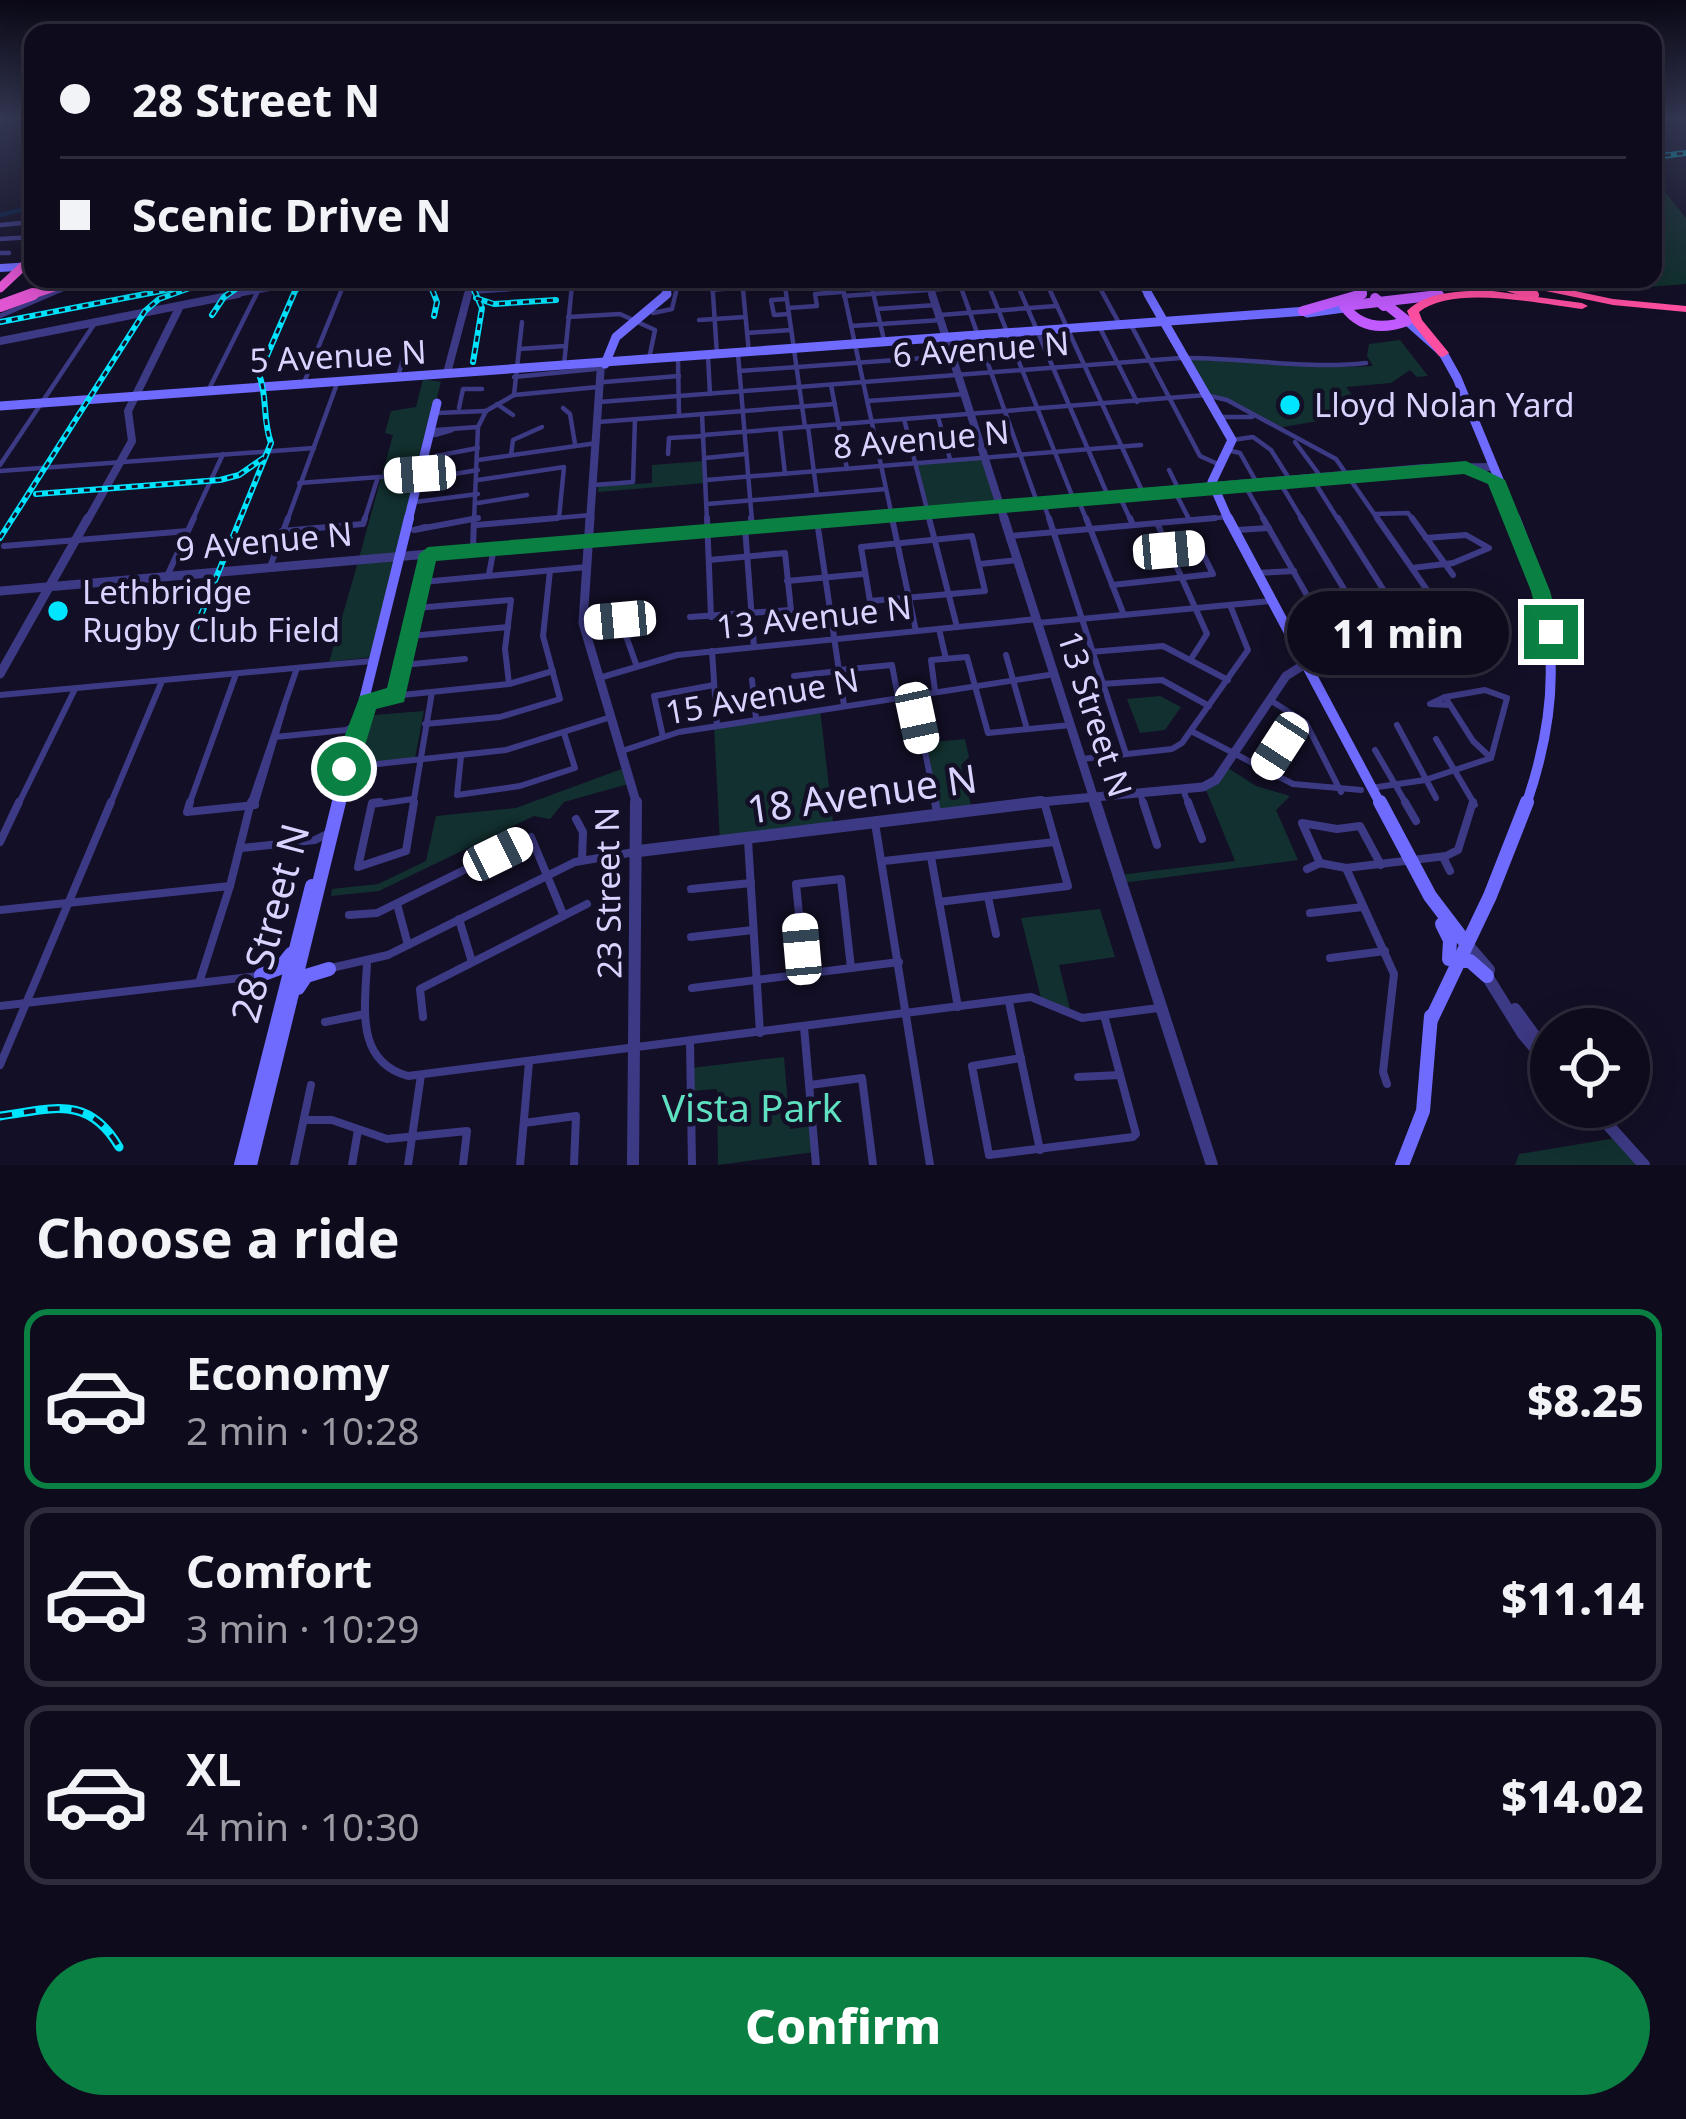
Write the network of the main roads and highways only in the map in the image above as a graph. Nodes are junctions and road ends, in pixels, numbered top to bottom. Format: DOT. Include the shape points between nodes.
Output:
graph roads {
  1 [pos="50,288"];
  2 [pos="668,288"];
  3 [pos="1144,288"];
  4 [pos="1362,288"];
  5 [pos="1368,288"];
  6 [pos="1482,288"];
  7 [pos="1487,288"];
  8 [pos="1514,288"];
  9 [pos="1524,288"];
  10 [pos="1524,288"];
  11 [pos="1440,296"];
  12 [pos="1381,302"];
  13 [pos="1614,305"];
  14 [pos="1346,307"];
  15 [pos="0,308"];
  16 [pos="1684,310"];
  17 [pos="1299,313"];
  18 [pos="637,315"];
  19 [pos="1164,322"];
  20 [pos="1360,322"];
  21 [pos="1408,324"];
  22 [pos="1443,353"];
  23 [pos="649,359"];
  24 [pos="600,362"];
  25 [pos="515,372"];
  26 [pos="450,375"];
  27 [pos="1456,375"];
  28 [pos="0,405"];
  29 [pos="1518,533"];
  30 [pos="405,541"];
  31 [pos="1538,549"];
  32 [pos="424,554"];
  33 [pos="373,661"];
  34 [pos="346,768"];
  35 [pos="1498,873"];
  36 [pos="307,906"];
  37 [pos="1440,916"];
  38 [pos="1470,921"];
  39 [pos="302,940"];
  40 [pos="1462,941"];
  41 [pos="1451,961"];
  42 [pos="294,972"];
  43 [pos="1487,976"];
  44 [pos="287,998"];
  45 [pos="283,1038"];
  46 [pos="1402,1160"];
  47 [pos="241,1165"];
  48 [pos="250,1165"];
  1 -- 15 [label="highway"];
  2 -- 18 [label="main road"];
  3 -- 19 [label="main road"];
  4 -- 17 [label="main road" via="1360,298"];
  5 -- 12 [label="main road"];
  6 -- 11 [label="highway"];
  7 -- 22 [label="highway" via="1416,306 1414,319"];
  8 -- 13 [label="highway, bridge"];
  9 -- 13 [label="highway"];
  10 -- 13 [label="highway"];
  11 -- 13 [label="highway" via="1514,290"];
  11 -- 14 [label="main road, 5 Avenue N"];
  12 -- 14 [label="main road" via="1395,317 1391,324 1365,322"];
  12 -- 21 [label="main road"];
  13 -- 16 [label="highway"];
  13 -- 16 [label="highway"];
  14 -- 17 [label="main road, 5 Avenue N"];
  14 -- 20 [label="main road"];
  17 -- 19 [label="main road, 5 Avenue N"];
  17 -- 20 [label="main road"];
  18 -- 24 [label="main road"];
  18 -- 24 [label="main road" via="607,339"];
  19 -- 23 [label="main road, 5 Avenue N"];
  19 -- 37 [label="main road" via="1230,447 1209,487"];
  20 -- 21 [label="main road"];
  21 -- 22 [label="main road"];
  21 -- 27 [label="main road"];
  22 -- 27 [label="main road"];
  23 -- 24 [label="main road, 5 Avenue N"];
  23 -- 24 [label="main road, 5 Avenue N"];
  24 -- 25 [label="main road, 5 Avenue N"];
  24 -- 25 [label="main road, 5 Avenue N"];
  25 -- 26 [label="main road, 5 Avenue N"];
  26 -- 28 [label="main road, 5 Avenue N"];
  26 -- 30 [label="main road, 28 Street N"];
  27 -- 29 [label="main road" via="1483,468"];
  29 -- 31 [label="main road"];
  29 -- 35 [label="main road" via="1549,619 1553,673 1532,782"];
  30 -- 32 [label="main road"];
  30 -- 33 [label="main road, 28 Street N"];
  33 -- 34 [label="main road, 28 Street N"];
  33 -- 34 [label="main road, 28 Street N"];
  34 -- 36 [label="main road, 28 Street N"];
  34 -- 39 [label="main road, 28 Street N"];
  35 -- 38 [label="main road"];
  35 -- 40 [label="main road"];
  36 -- 39 [label="main road, 28 Street N"];
  36 -- 42 [label="main road"];
  37 -- 38 [label="main road"];
  37 -- 40 [label="main road"];
  37 -- 41 [label="main road"];
  38 -- 40 [label="main road"];
  39 -- 42 [label="main road, 28 Street N"];
  39 -- 44 [label="main road" via="284,964 261,975 278,980"];
  39 -- 44 [label="main road" via="307,963 329,969 303,979"];
  40 -- 41 [label="main road"];
  41 -- 43 [label="main road" via="1468,960"];
  41 -- 46 [label="main road" via="1431,1021 1423,1111"];
  42 -- 44 [label="main road, 28 Street N"];
  42 -- 45 [label="main road"];
  44 -- 45 [label="main road, 28 Street N"];
  44 -- 47 [label="main road, 28 Street N"];
  45 -- 48 [label="main road, 28 Street N"];
}
